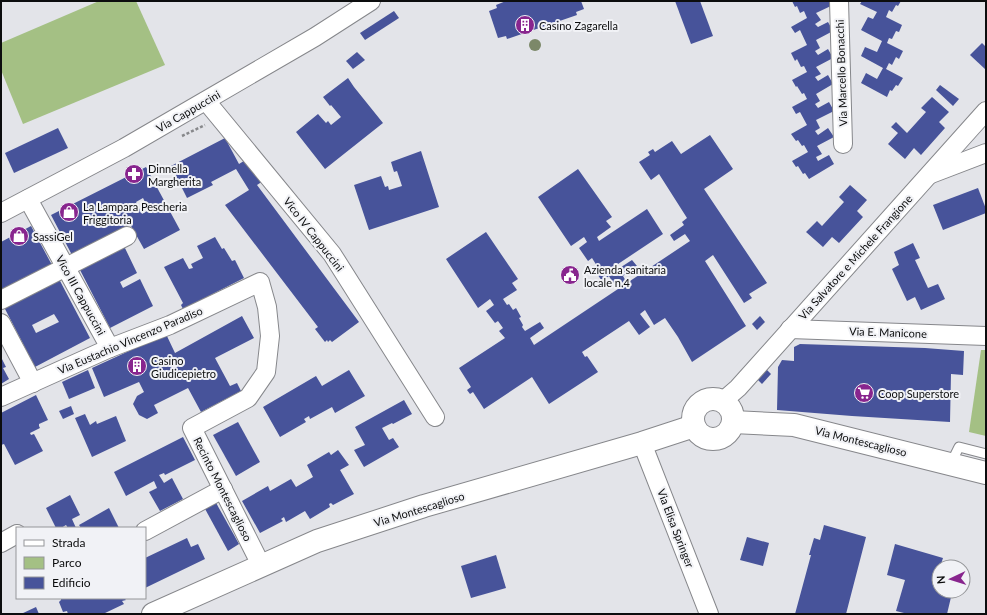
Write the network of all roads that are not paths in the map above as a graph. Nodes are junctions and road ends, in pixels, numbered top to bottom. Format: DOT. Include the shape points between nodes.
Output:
graph roads {
  1 [pos="371,1"];
  2 [pos="838,1"];
  3 [pos="206,101"];
  4 [pos="986,111"];
  5 [pos="843,144"];
  6 [pos="986,153"];
  7 [pos="928,175"];
  8 [pos="28,199"];
  9 [pos="1,213"];
  10 [pos="127,236"];
  11 [pos="66,267"];
  12 [pos="260,282"];
  13 [pos="1,300"];
  14 [pos="1,323"];
  15 [pos="790,329"];
  16 [pos="986,336"];
  17 [pos="110,348"];
  18 [pos="33,383"];
  19 [pos="1,397"];
  20 [pos="723,401"];
  21 [pos="435,417"];
  22 [pos="733,422"];
  23 [pos="694,426"];
  24 [pos="642,443"];
  25 [pos="986,454"];
  26 [pos="951,463"];
  27 [pos="986,473"];
  28 [pos="223,489"];
  29 [pos="146,530"];
  30 [pos="16,535"];
  31 [pos="1,543"];
  32 [pos="262,566"];
  33 [pos="154,614"];
  34 [pos="710,614"];
  1 -- 3 [label="street, Via Cappuccini" via="316,37"];
  2 -- 5 [label="street, Via Marcello Bonacchi"];
  3 -- 8 [label="street, Via Cappuccini"];
  3 -- 21 [label="street, Vico IV Cappuccini" via="332,254"];
  4 -- 7 [label="street, Via Salvatore e Michele Frangione"];
  6 -- 7 [label="street"];
  7 -- 15 [label="street, Via Salvatore e Michele Frangione"];
  8 -- 9 [label="street, Via Cappuccini"];
  8 -- 11 [label="street, Vico III Cappuccini"];
  10 -- 11 [label="street"];
  11 -- 13 [label="street"];
  11 -- 17 [label="street, Vico III Cappuccini"];
  12 -- 17 [label="street, Via Eustachio Vincenzo Paradiso" via="170,325"];
  12 -- 28 [label="street, Recinto Montescaglioso" via="267,307 270,336 266,372 248,398 192,428"];
  14 -- 18 [label="street"];
  15 -- 16 [label="street, Via E. Manicone"];
  15 -- 20 [label="street, Via Salvatore e Michele Frangione" via="738,388"];
  17 -- 18 [label="street, Via Eustachio Vincenzo Paradiso"];
  18 -- 19 [label="street, Via Eustachio Vincenzo Paradiso"];
  20 -- 22 [label="main road" via="732,412"];
  20 -- 23 [label="main road" via="709,399 697,406 692,419"];
  22 -- 23 [label="main road" via="726,436 714,440 702,436"];
  22 -- 26 [label="main road, Via Montescaglioso" via="794,425"];
  23 -- 24 [label="main road, Via Montescaglioso"];
  24 -- 32 [label="main road, Via Montescaglioso" via="424,506 317,541"];
  24 -- 34 [label="street, Via Elisa Springer"];
  25 -- 26 [label="lane" via="959,447"];
  26 -- 27 [label="main road, Via Montescaglioso"];
  28 -- 29 [label="street"];
  28 -- 32 [label="street, Recinto Montescaglioso"];
  30 -- 31 [label="street"];
  32 -- 33 [label="main road, Via Montescaglioso"];
}
